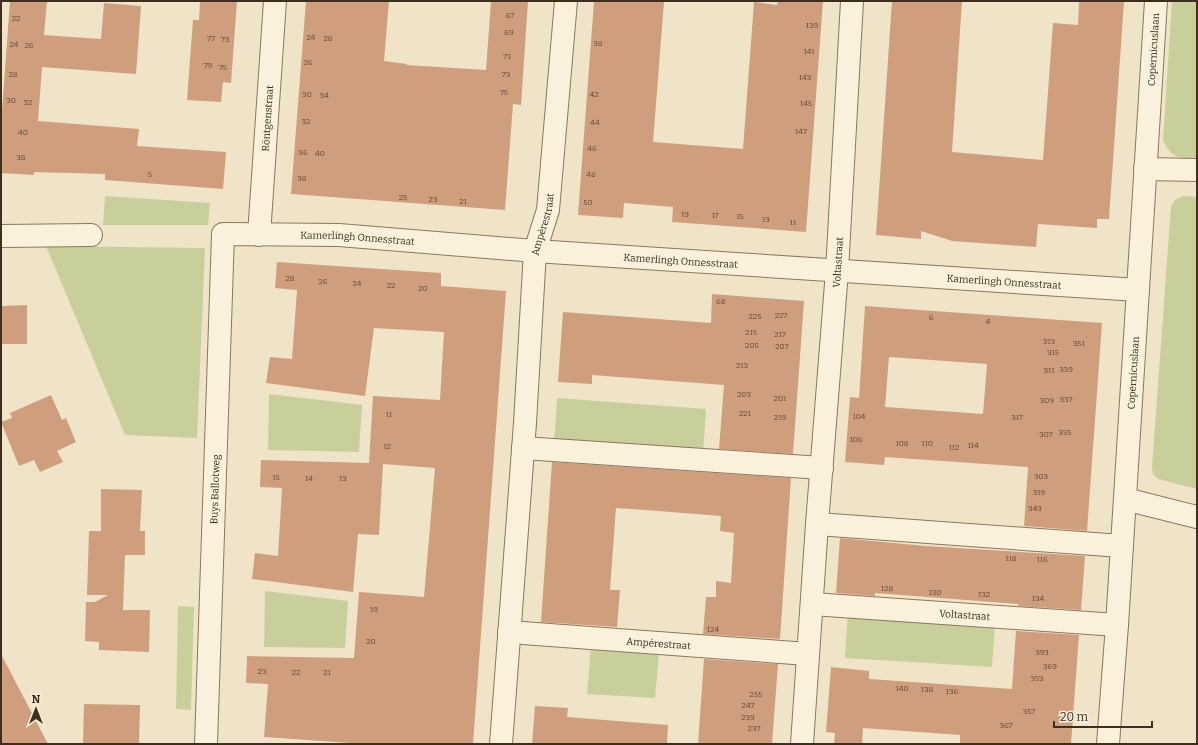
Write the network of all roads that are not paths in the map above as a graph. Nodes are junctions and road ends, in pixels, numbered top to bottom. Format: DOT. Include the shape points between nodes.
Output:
graph roads {
  1 [pos="275,1"];
  2 [pos="566,1"];
  3 [pos="852,1"];
  4 [pos="1156,1"];
  5 [pos="1146,169"];
  6 [pos="1197,170"];
  7 [pos="223,234"];
  8 [pos="91,235"];
  9 [pos="259,235"];
  10 [pos="1,236"];
  11 [pos="536,251"];
  12 [pos="837,271"];
  13 [pos="1138,290"];
  14 [pos="523,448"];
  15 [pos="822,468"];
  16 [pos="1125,499"];
  17 [pos="1197,517"];
  18 [pos="817,524"];
  19 [pos="1122,546"];
  20 [pos="812,604"];
  21 [pos="1117,625"];
  22 [pos="509,632"];
  23 [pos="808,654"];
  24 [pos="206,744"];
  25 [pos="501,744"];
  26 [pos="802,744"];
  27 [pos="1108,744"];
  1 -- 9 [label="street, Röntgenstraat"];
  2 -- 11 [label="street, Ampèrestraat" via="548,210"];
  3 -- 12 [label="street, Voltastraat"];
  4 -- 5 [label="street, Copernicuslaan"];
  5 -- 6 [label="street"];
  5 -- 13 [label="street, Copernicuslaan"];
  7 -- 9 [label="street, Kamerlingh Onnesstraat"];
  7 -- 24 [label="street, Buys Ballotweg"];
  8 -- 10 [label="street"];
  9 -- 11 [label="street, Kamerlingh Onnesstraat" via="339,235"];
  11 -- 12 [label="street, Kamerlingh Onnesstraat"];
  11 -- 14 [label="street, Ampèrestraat"];
  12 -- 13 [label="street, Kamerlingh Onnesstraat"];
  12 -- 15 [label="street, Voltastraat"];
  13 -- 16 [label="street, Copernicuslaan"];
  14 -- 15 [label="street"];
  14 -- 22 [label="street, Ampèrestraat"];
  15 -- 18 [label="street, Voltastraat"];
  16 -- 17 [label="street"];
  16 -- 19 [label="street, Copernicuslaan"];
  18 -- 19 [label="street"];
  18 -- 20 [label="street, Voltastraat"];
  19 -- 21 [label="street, Copernicuslaan"];
  20 -- 21 [label="street, Voltastraat"];
  20 -- 23 [label="street, Voltastraat"];
  21 -- 27 [label="street, Copernicuslaan"];
  22 -- 23 [label="street, Ampèrestraat"];
  22 -- 25 [label="street, Ampèrestraat"];
  23 -- 26 [label="street, Voltastraat"];
}
